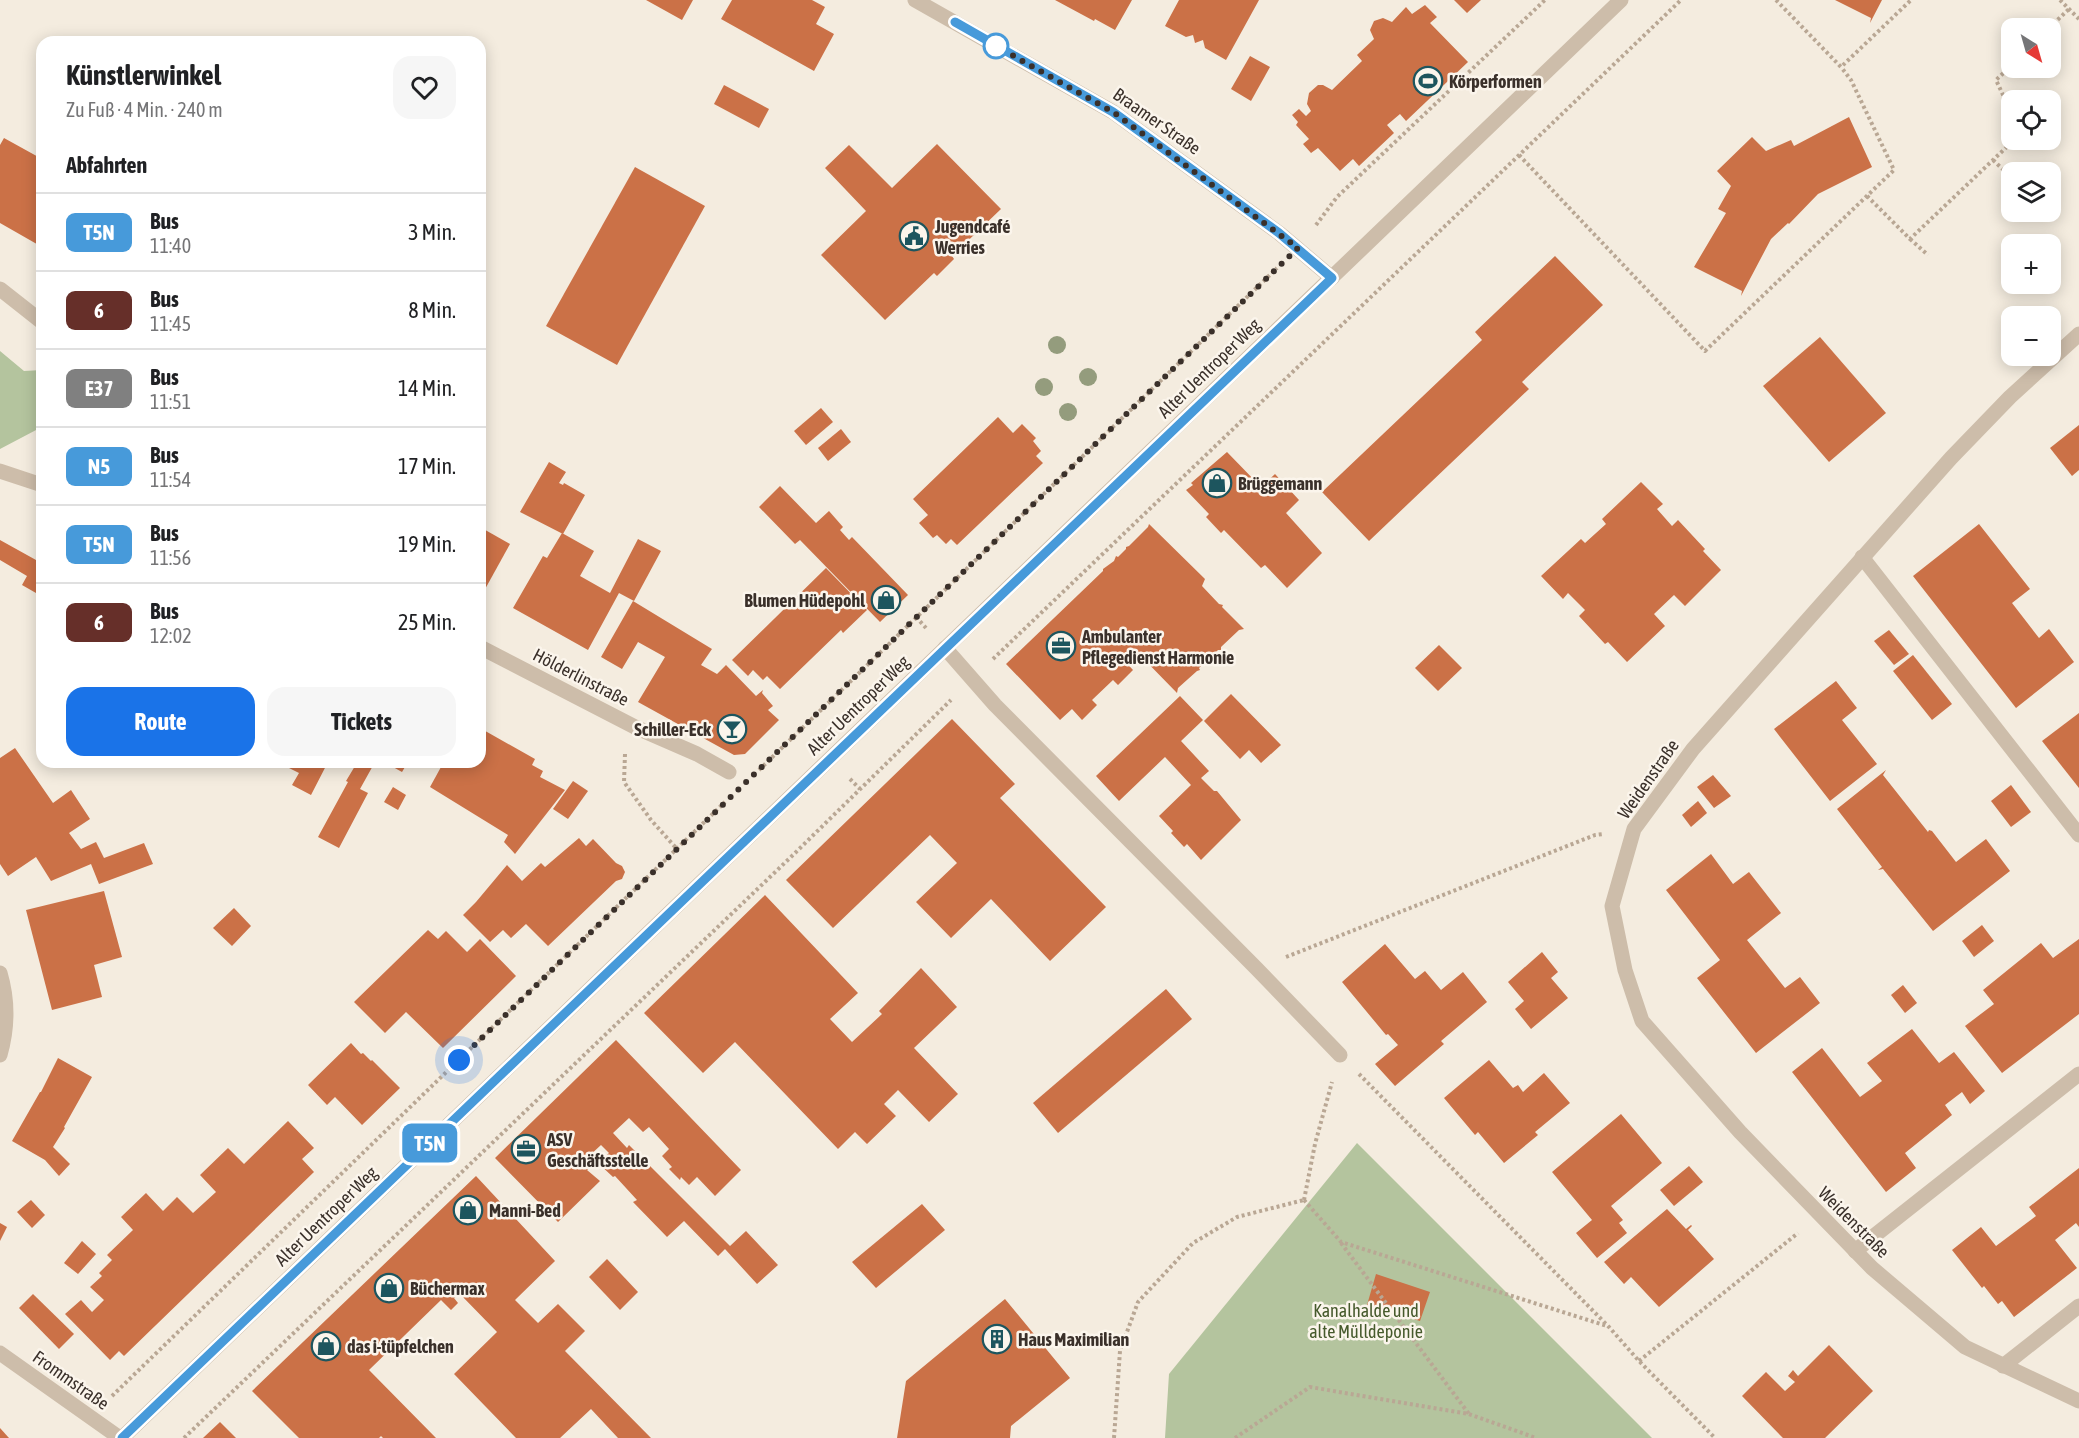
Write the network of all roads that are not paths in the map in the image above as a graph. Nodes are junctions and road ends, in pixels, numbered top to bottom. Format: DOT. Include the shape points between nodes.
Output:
graph roads {
  1 [pos="915,0"];
  2 [pos="1621,0"];
  3 [pos="1332,278"];
  4 [pos="0,289"];
  5 [pos="36,317"];
  6 [pos="2079,334"];
  7 [pos="0,471"];
  8 [pos="36,483"];
  9 [pos="1862,557"];
  10 [pos="945,648"];
  11 [pos="486,650"];
  12 [pos="729,772"];
  13 [pos="2079,835"];
  14 [pos="0,973"];
  15 [pos="0,1055"];
  16 [pos="1340,1055"];
  17 [pos="2079,1074"];
  18 [pos="1855,1251"];
  19 [pos="2079,1306"];
  20 [pos="0,1353"];
  21 [pos="2003,1366"];
  22 [pos="2079,1401"];
  23 [pos="121,1438"];
  1 -- 3 [label="street, Braamer Straße" via="1113,112 1298,248"];
  2 -- 3 [label="street, Alter Uentroper Weg"];
  3 -- 10 [label="street, Alter Uentroper Weg"];
  4 -- 5 [label="street"];
  6 -- 9 [label="street, Weidenstraße" via="1965,443"];
  7 -- 8 [label="street"];
  9 -- 13 [label="street"];
  9 -- 18 [label="street, Weidenstraße" via="1693,749 1634,829 1612,906 1624,970 1642,1021 1740,1132"];
  10 -- 16 [label="street" via="1003,714"];
  10 -- 23 [label="street, Alter Uentroper Weg"];
  11 -- 12 [label="street, Hölderlinstraße"];
  14 -- 15 [label="street" via="6,992 6,1035"];
  17 -- 18 [label="street"];
  18 -- 21 [label="street, Weidenstraße" via="1965,1347"];
  19 -- 21 [label="street"];
  20 -- 23 [label="street, Frommstraße"];
  21 -- 22 [label="street, Weidenstraße"];
}
